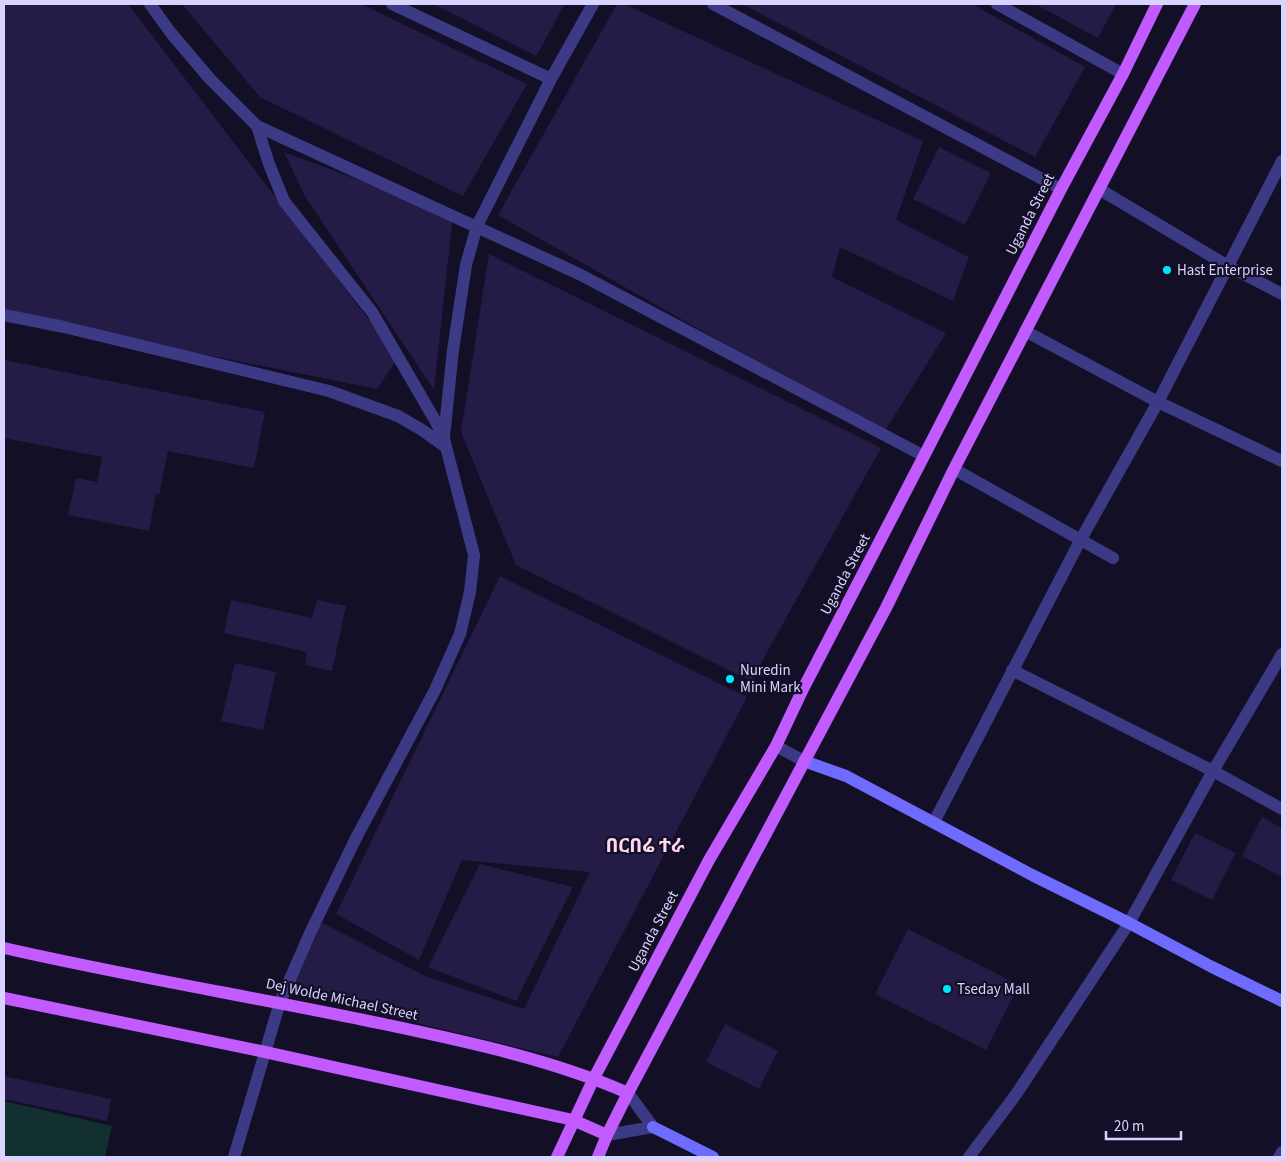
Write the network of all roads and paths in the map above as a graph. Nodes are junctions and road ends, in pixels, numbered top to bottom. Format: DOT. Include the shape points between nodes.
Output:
graph roads {
  1 [pos="150,4"];
  2 [pos="392,4"];
  3 [pos="593,4"];
  4 [pos="713,4"];
  5 [pos="997,4"];
  6 [pos="1157,4"];
  7 [pos="1195,4"];
  8 [pos="1122,74"];
  9 [pos="551,79"];
  10 [pos="257,126"];
  11 [pos="1282,161"];
  12 [pos="1061,189"];
  13 [pos="1099,189"];
  14 [pos="477,226"];
  15 [pos="1228,266"];
  16 [pos="1282,294"];
  17 [pos="4,315"];
  18 [pos="1025,331"];
  19 [pos="1158,402"];
  20 [pos="445,443"];
  21 [pos="924,456"];
  22 [pos="1282,462"];
  23 [pos="954,469"];
  24 [pos="1080,539"];
  25 [pos="1113,558"];
  26 [pos="1282,654"];
  27 [pos="1012,670"];
  28 [pos="776,746"];
  29 [pos="804,761"];
  30 [pos="1213,771"];
  31 [pos="1282,809"];
  32 [pos="934,822"];
  33 [pos="1129,923"];
  34 [pos="4,948"];
  35 [pos="4,998"];
  36 [pos="1282,1001"];
  37 [pos="280,1002"];
  38 [pos="265,1052"];
  39 [pos="594,1078"];
  40 [pos="628,1093"];
  41 [pos="573,1120"];
  42 [pos="654,1127"];
  43 [pos="607,1135"];
  44 [pos="1282,1152"];
  45 [pos="234,1157"];
  46 [pos="557,1157"];
  47 [pos="598,1157"];
  48 [pos="713,1157"];
  49 [pos="970,1157"];
  50 [pos="1279,1157"];
  1 -- 10 [label="street" via="210,79"];
  2 -- 9 [label="street"];
  3 -- 9 [label="street"];
  4 -- 12 [label="street"];
  5 -- 8 [label="street"];
  6 -- 8 [label="main road, Uganda Street"];
  7 -- 13 [label="main road"];
  8 -- 12 [label="main road, Uganda Street"];
  9 -- 14 [label="street"];
  10 -- 14 [label="street"];
  10 -- 20 [label="street" via="284,201 372,312"];
  11 -- 15 [label="street"];
  12 -- 21 [label="main road, Uganda Street"];
  13 -- 15 [label="street"];
  13 -- 18 [label="main road"];
  14 -- 20 [label="street" via="465,274 453,350"];
  14 -- 21 [label="street" via="588,278"];
  15 -- 16 [label="street"];
  15 -- 19 [label="street"];
  17 -- 20 [label="street" via="329,391 398,416"];
  18 -- 19 [label="street"];
  18 -- 23 [label="main road"];
  19 -- 22 [label="street"];
  19 -- 24 [label="street"];
  20 -- 37 [label="street" via="474,555 470,592 460,634 435,690 356,838"];
  21 -- 28 [label="main road, Uganda Street"];
  23 -- 24 [label="street"];
  23 -- 29 [label="main road" via="886,608"];
  24 -- 25 [label="street"];
  24 -- 27 [label="street"];
  26 -- 30 [label="street"];
  27 -- 30 [label="street"];
  27 -- 32 [label="street"];
  28 -- 29 [label="street"];
  28 -- 39 [label="main road, Uganda Street" via="709,860"];
  29 -- 32 [label="street" via="846,776"];
  29 -- 40 [label="main road"];
  30 -- 31 [label="street"];
  30 -- 33 [label="street"];
  32 -- 33 [label="street"];
  33 -- 36 [label="street"];
  33 -- 49 [label="street"];
  34 -- 37 [label="main road, Dej Wolde Michael Street"];
  35 -- 38 [label="main road"];
  37 -- 38 [label="street"];
  37 -- 39 [label="main road, Dej Wolde Michael Street" via="465,1042"];
  38 -- 41 [label="main road"];
  38 -- 45 [label="street"];
  39 -- 40 [label="main road, Dej Wolde Michael Street"];
  39 -- 41 [label="main road, Uganda Street"];
  40 -- 42 [label="street, Dej Wolde Michael Street"];
  40 -- 43 [label="main road"];
  41 -- 43 [label="main road"];
  41 -- 46 [label="main road, Uganda Street"];
  42 -- 43 [label="street"];
  42 -- 48 [label="street, Dej Wolde Michael Street"];
  43 -- 47 [label="main road"];
  44 -- 50 [label="street"];
}
